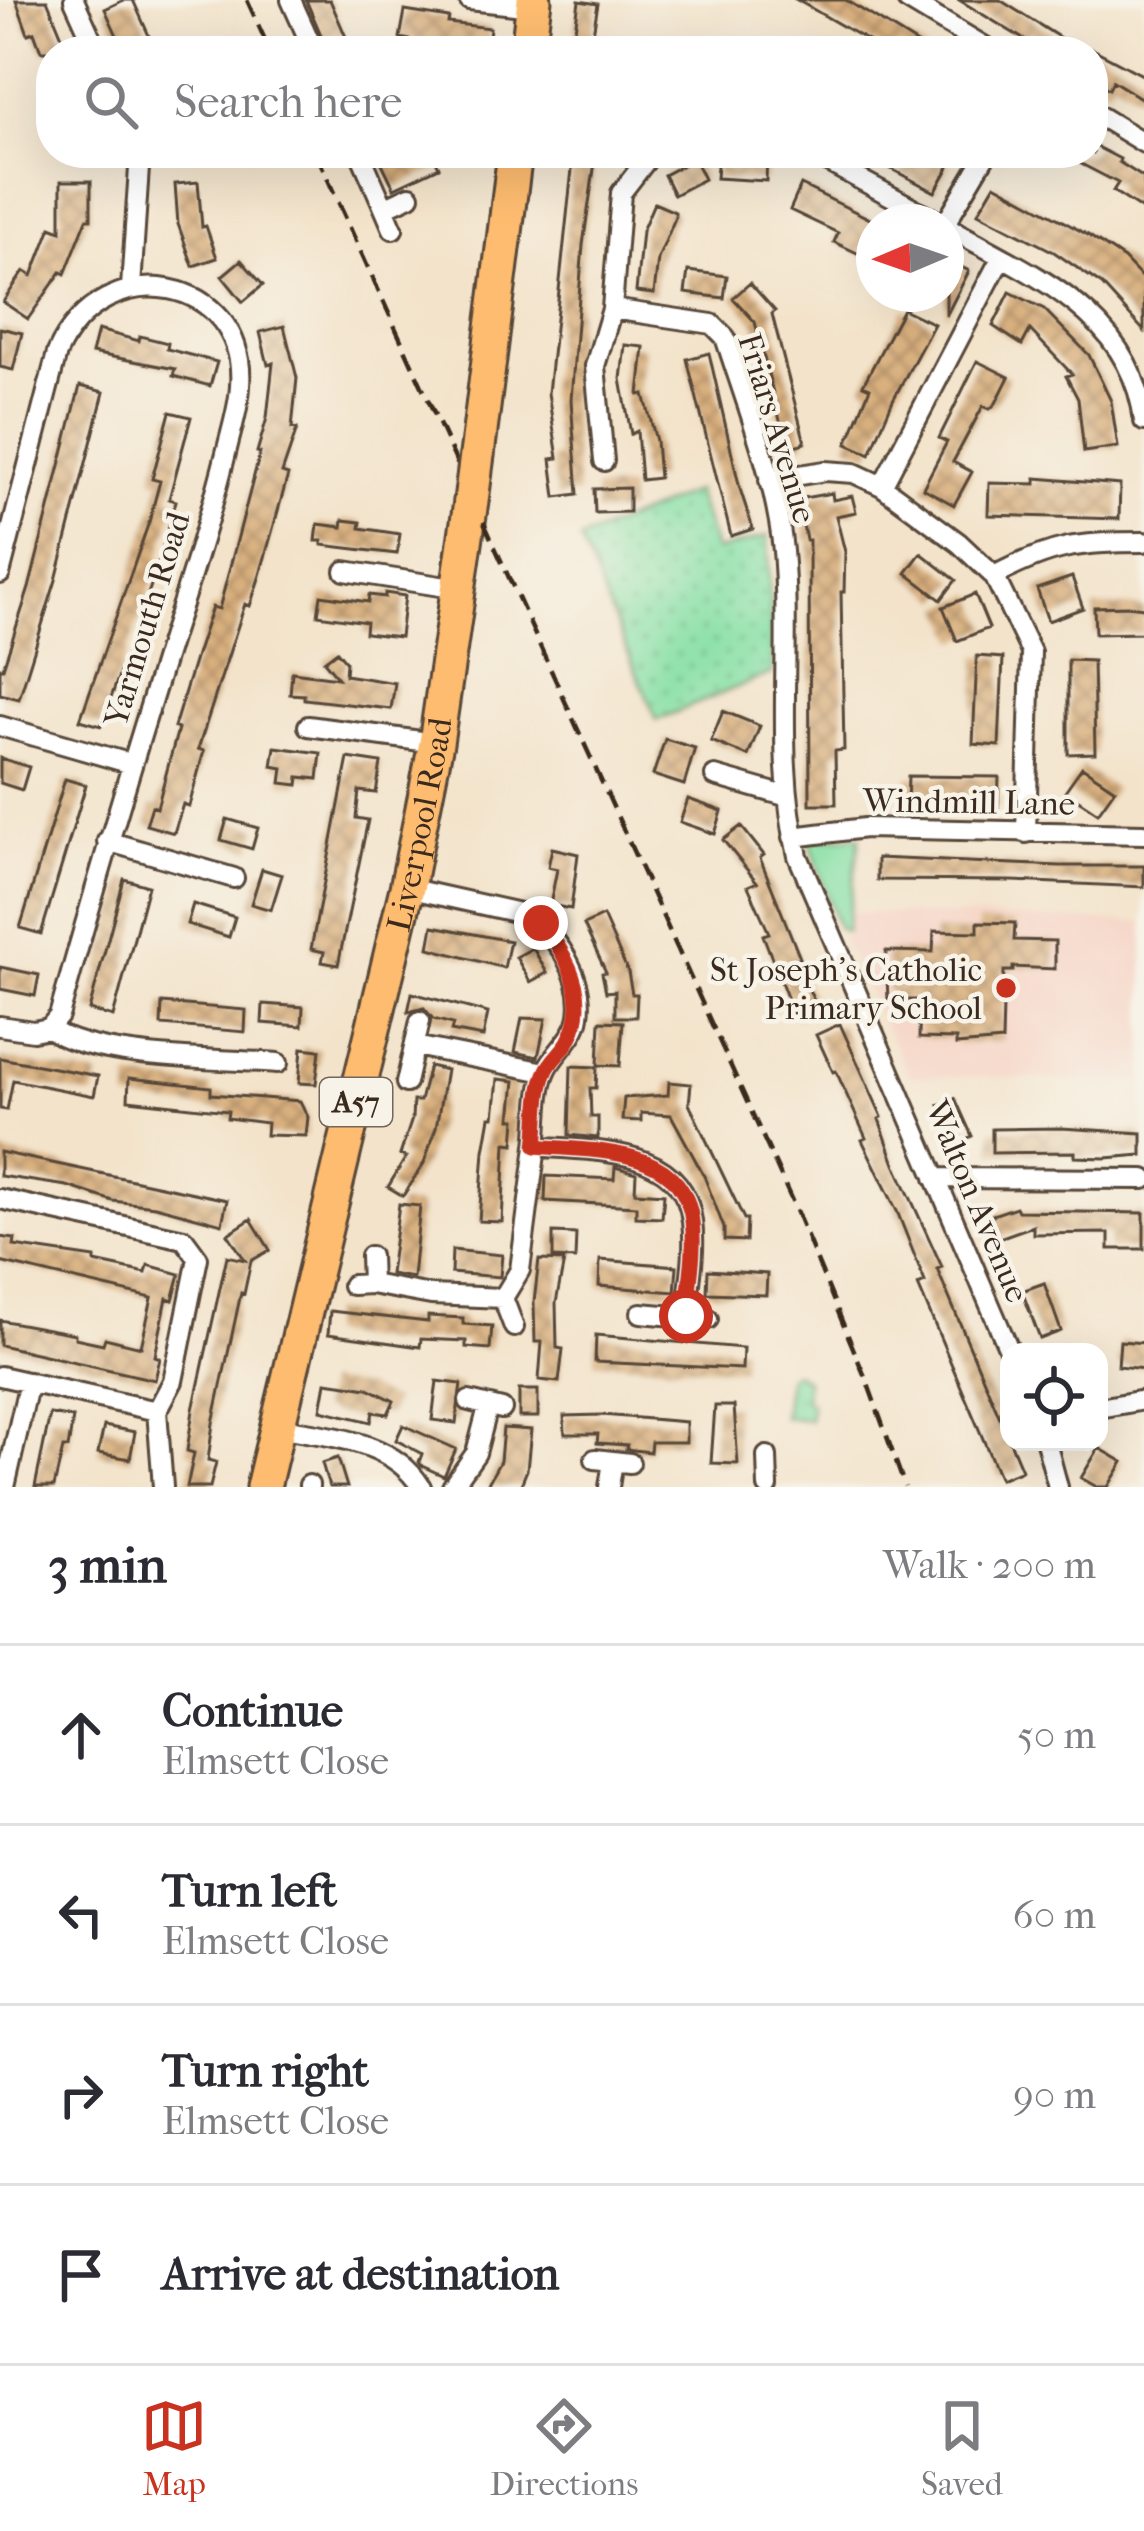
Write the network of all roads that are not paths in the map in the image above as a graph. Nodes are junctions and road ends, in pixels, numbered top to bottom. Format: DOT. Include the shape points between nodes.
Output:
graph roads {
  1 [pos="74,0"];
  2 [pos="291,0"];
  3 [pos="469,0"];
  4 [pos="907,0"];
  5 [pos="534,4"];
  6 [pos="90,36"];
  7 [pos="307,36"];
  8 [pos="530,36"];
  9 [pos="967,36"];
  10 [pos="1108,121"];
  11 [pos="1144,142"];
  12 [pos="139,168"];
  13 [pos="366,168"];
  14 [pos="513,168"];
  15 [pos="640,168"];
  16 [pos="839,168"];
  17 [pos="978,168"];
  18 [pos="410,196"];
  19 [pos="907,204"];
  20 [pos="955,204"];
  21 [pos="384,208"];
  22 [pos="393,229"];
  23 [pos="964,236"];
  24 [pos="1001,258"];
  25 [pos="131,287"];
  26 [pos="612,309"];
  27 [pos="1144,421"];
  28 [pos="604,461"];
  29 [pos="769,480"];
  30 [pos="882,486"];
  31 [pos="7,520"];
  32 [pos="1144,542"];
  33 [pos="345,572"];
  34 [pos="0,574"];
  35 [pos="994,576"];
  36 [pos="459,590"];
  37 [pos="308,726"];
  38 [pos="0,727"];
  39 [pos="436,743"];
  40 [pos="132,764"];
  41 [pos="715,775"];
  42 [pos="785,796"];
  43 [pos="1026,833"];
  44 [pos="1144,834"];
  45 [pos="793,837"];
  46 [pos="106,841"];
  47 [pos="234,878"];
  48 [pos="407,888"];
  49 [pos="420,1021"];
  50 [pos="0,1025"];
  51 [pos="49,1028"];
  52 [pos="415,1046"];
  53 [pos="278,1063"];
  54 [pos="545,1072"];
  55 [pos="890,1074"];
  56 [pos="406,1083"];
  57 [pos="536,1146"];
  58 [pos="935,1178"];
  59 [pos="1144,1179"];
  60 [pos="0,1199"];
  61 [pos="370,1256"];
  62 [pos="503,1298"];
  63 [pos="641,1312"];
  64 [pos="686,1316"];
  65 [pos="708,1318"];
  66 [pos="514,1327"];
  67 [pos="1006,1343"];
  68 [pos="0,1376"];
  69 [pos="29,1382"];
  70 [pos="1144,1400"];
  71 [pos="486,1406"];
  72 [pos="1108,1406"];
  73 [pos="157,1411"];
  74 [pos="278,1427"];
  75 [pos="1048,1451"];
  76 [pos="767,1456"];
  77 [pos="613,1461"];
  78 [pos="5,1487"];
  79 [pos="163,1487"];
  80 [pos="263,1487"];
  81 [pos="421,1487"];
  82 [pos="452,1487"];
  83 [pos="609,1487"];
  84 [pos="767,1487"];
  85 [pos="1058,1487"];
  1 -- 6 [label="street"];
  2 -- 7 [label="street"];
  3 -- 5 [label="street"];
  4 -- 9 [label="street"];
  5 -- 8 [label="highway"];
  10 -- 11 [label="street"];
  12 -- 25 [label="street"];
  13 -- 21 [label="street"];
  14 -- 36 [label="highway, Liverpool Road / A57, bridge"];
  15 -- 26 [label="street" via="620,193"];
  16 -- 19 [label="street"];
  17 -- 20 [label="street"];
  18 -- 21 [label="street"];
  21 -- 22 [label="street"];
  23 -- 24 [label="street"];
  24 -- 27 [label="street" via="1057,286 1098,321 1125,361"];
  24 -- 30 [label="street"];
  25 -- 31 [label="street" via="86,309 64,337"];
  25 -- 40 [label="street, Yarmouth Road" via="166,288 211,312 230,335 241,378 216,495"];
  26 -- 28 [label="street" via="595,366"];
  26 -- 29 [label="street, Friars Avenue" via="712,324 725,337"];
  29 -- 30 [label="street" via="825,471"];
  29 -- 42 [label="street, Friars Avenue" via="783,550"];
  30 -- 35 [label="street"];
  31 -- 34 [label="street"];
  32 -- 35 [label="street" via="1080,542"];
  33 -- 36 [label="street"];
  35 -- 43 [label="street" via="1031,652"];
  36 -- 39 [label="highway, Liverpool Road / A57"];
  37 -- 39 [label="street"];
  38 -- 40 [label="street"];
  39 -- 48 [label="highway, Liverpool Road / A57"];
  40 -- 46 [label="street, Yarmouth Road"];
  41 -- 42 [label="street"];
  42 -- 45 [label="street, Friars Avenue"];
  43 -- 44 [label="street, Windmill Lane"];
  43 -- 45 [label="street, Windmill Lane" via="865,828"];
  45 -- 55 [label="street, Friars Avenue"];
  46 -- 47 [label="street"];
  46 -- 51 [label="street, Yarmouth Road"];
  48 -- 54 [label="street" via="524,914 556,942 580,1017"];
  48 -- 74 [label="highway, Liverpool Road / A57"];
  49 -- 52 [label="street"];
  50 -- 51 [label="street"];
  51 -- 53 [label="street" via="67,1039 152,1054"];
  52 -- 54 [label="street"];
  52 -- 56 [label="street"];
  54 -- 57 [label="street"];
  55 -- 58 [label="street, Walton Avenue"];
  57 -- 62 [label="street" via="520,1270"];
  57 -- 64 [label="street" via="641,1158 676,1182 692,1220"];
  58 -- 59 [label="street"];
  58 -- 67 [label="street, Walton Avenue"];
  60 -- 73 [label="street" via="193,1246 198,1258 173,1381"];
  61 -- 62 [label="street" via="362,1284"];
  62 -- 66 [label="street"];
  63 -- 64 [label="street"];
  64 -- 65 [label="street"];
  68 -- 69 [label="street"];
  69 -- 73 [label="street"];
  69 -- 78 [label="street"];
  70 -- 72 [label="street"];
  71 -- 82 [label="street" via="476,1453"];
  73 -- 79 [label="street"];
  74 -- 80 [label="highway, Liverpool Road / A57"];
  74 -- 81 [label="street" via="383,1452"];
  75 -- 85 [label="street"];
  76 -- 84 [label="street"];
  77 -- 83 [label="street"];
}
